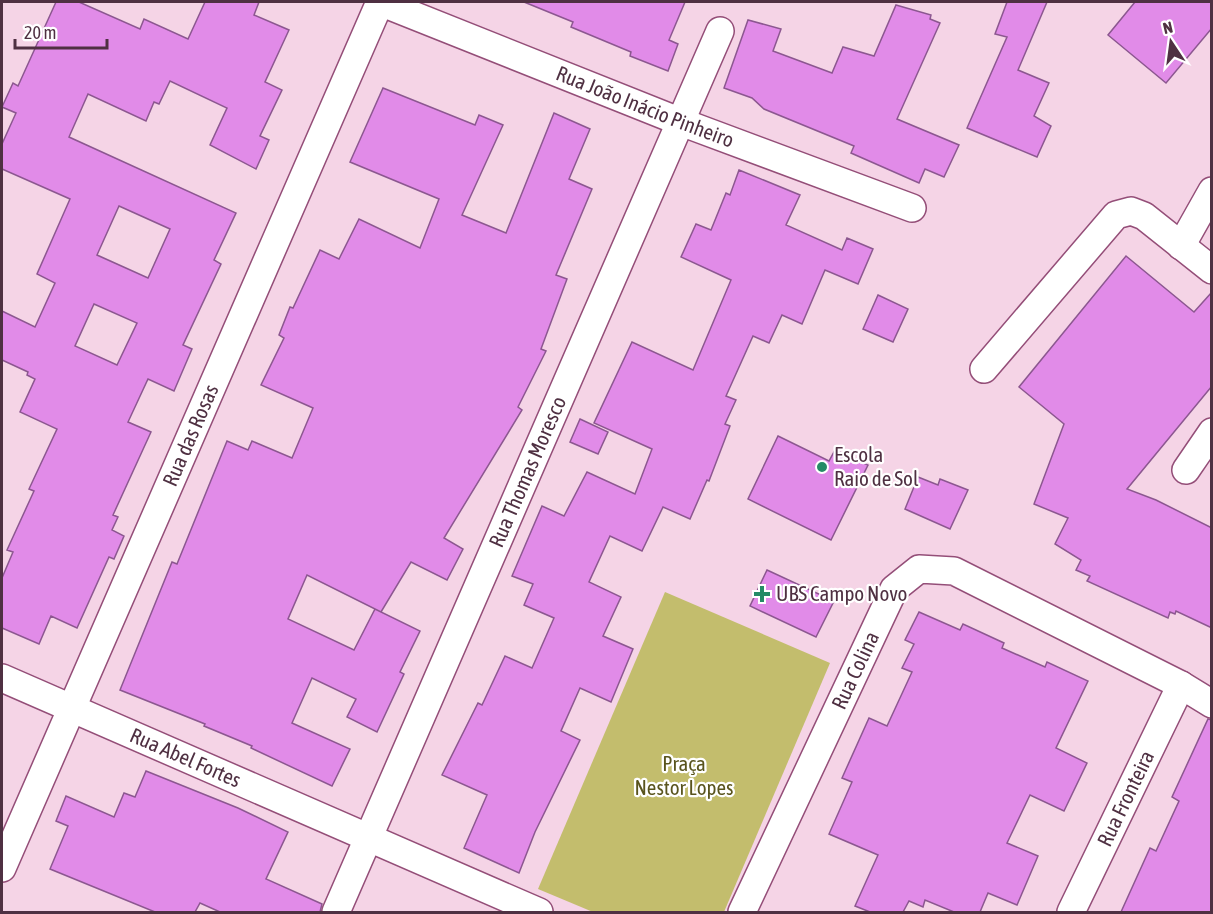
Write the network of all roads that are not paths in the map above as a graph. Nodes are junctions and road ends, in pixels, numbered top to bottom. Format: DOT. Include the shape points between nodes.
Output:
graph roads {
  1 [pos="380,2"];
  2 [pos="720,31"];
  3 [pos="681,122"];
  4 [pos="1212,191"];
  5 [pos="912,208"];
  6 [pos="1181,246"];
  7 [pos="1212,270"];
  8 [pos="984,369"];
  9 [pos="1212,432"];
  10 [pos="1186,470"];
  11 [pos="2,678"];
  12 [pos="1181,685"];
  13 [pos="1212,704"];
  14 [pos="70,708"];
  15 [pos="369,837"];
  16 [pos="2,868"];
  17 [pos="336,912"];
  18 [pos="539,912"];
  19 [pos="742,912"];
  20 [pos="1071,912"];
  1 -- 3 [label="street, Rua João Inácio Pinheiro"];
  1 -- 14 [label="street, Rua das Rosas"];
  2 -- 3 [label="street, Rua Thomas Moresco"];
  3 -- 5 [label="street, Rua João Inácio Pinheiro"];
  3 -- 15 [label="street, Rua Thomas Moresco"];
  4 -- 6 [label="street"];
  6 -- 7 [label="street"];
  6 -- 8 [label="street" via="1144,216 1131,211 1116,215"];
  9 -- 10 [label="street"];
  11 -- 14 [label="street, Rua Abel Fortes"];
  12 -- 13 [label="street, Rua Colina"];
  12 -- 19 [label="street, Rua Colina" via="954,571 919,569 894,589"];
  12 -- 20 [label="street, Rua Fronteira"];
  14 -- 15 [label="street, Rua Abel Fortes"];
  14 -- 16 [label="street, Rua das Rosas"];
  15 -- 17 [label="street, Rua Thomas Moresco"];
  15 -- 18 [label="street, Rua Abel Fortes"];
}
